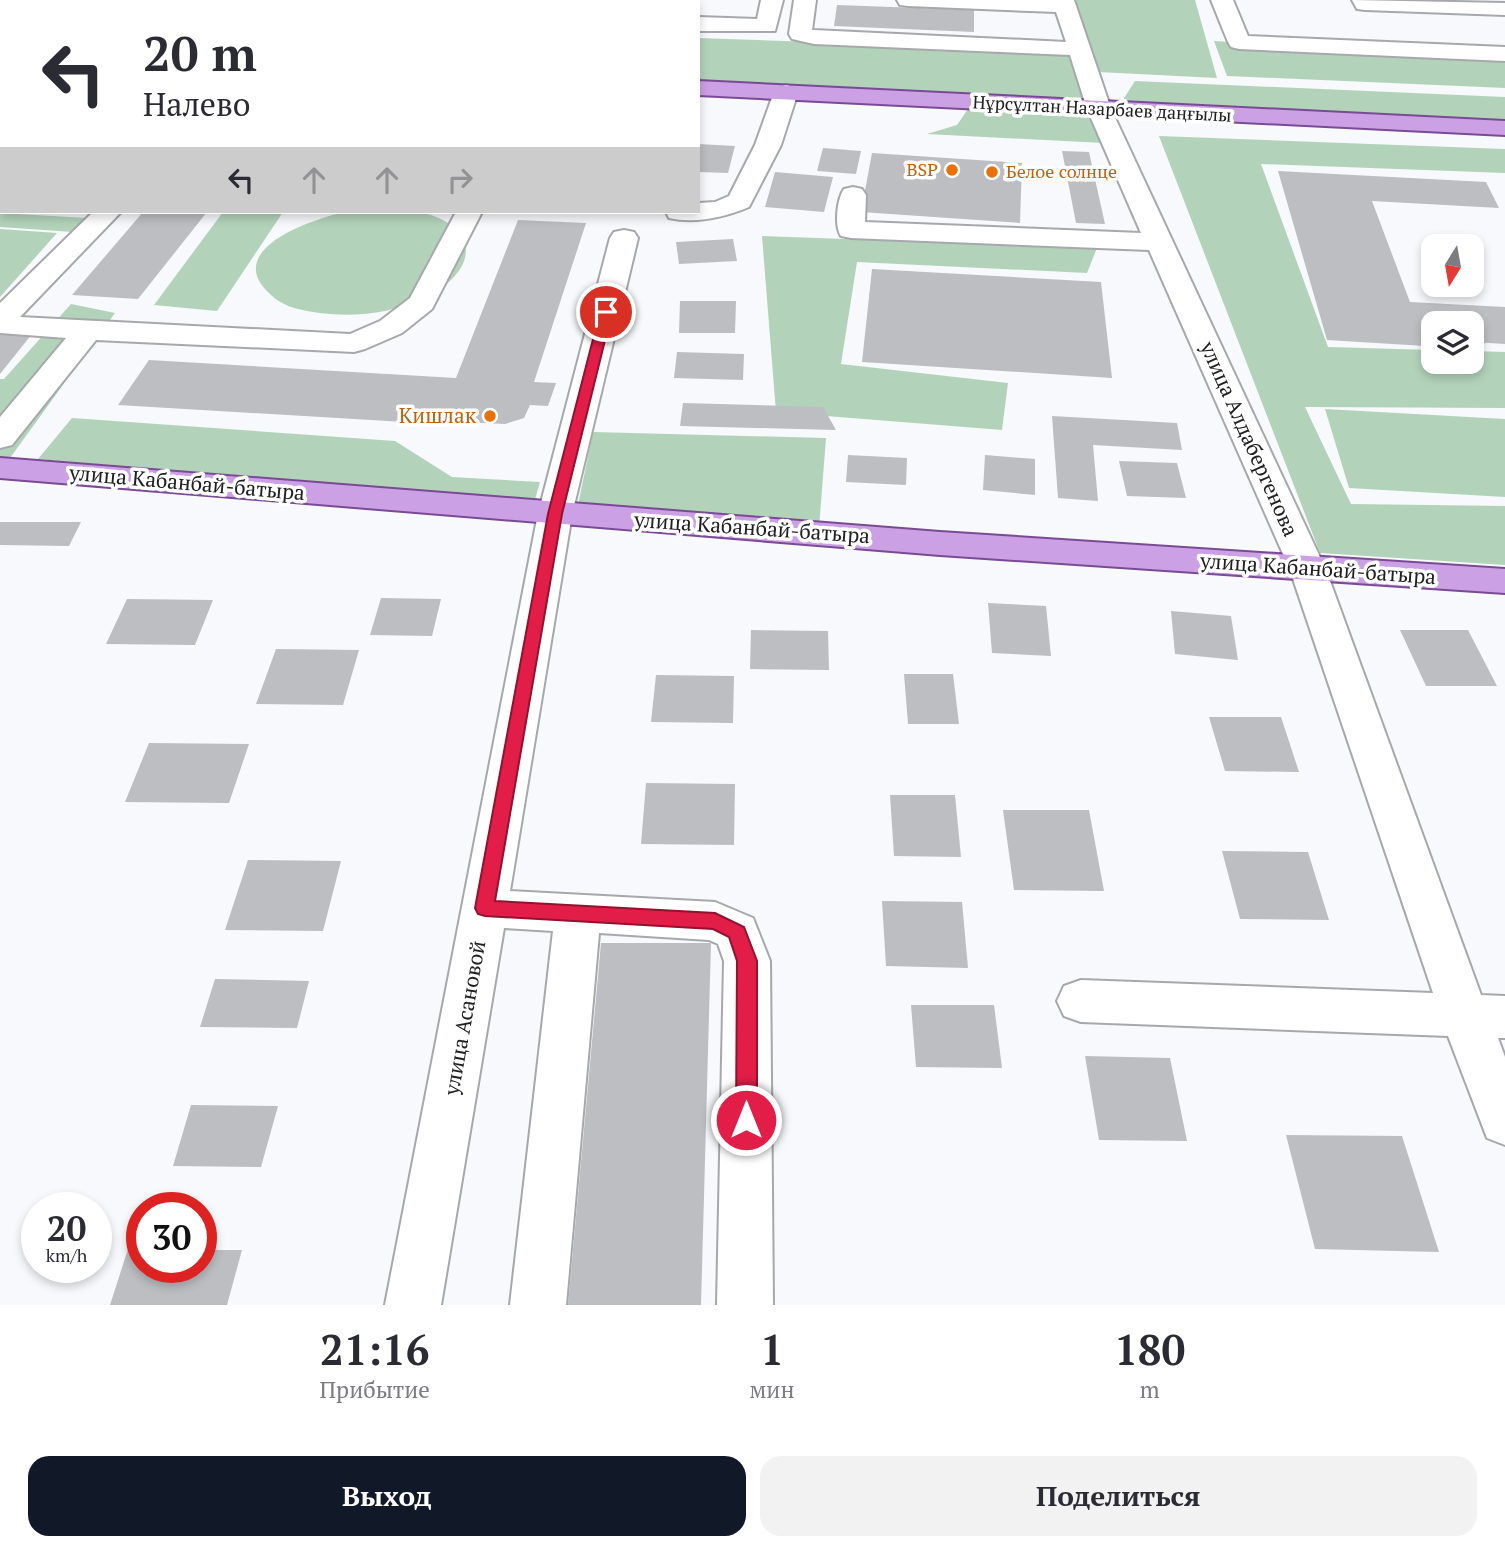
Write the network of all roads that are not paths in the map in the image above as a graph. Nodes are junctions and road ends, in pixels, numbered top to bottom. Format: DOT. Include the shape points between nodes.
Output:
graph roads {
  1 [pos="772,0"];
  2 [pos="805,0"];
  3 [pos="908,0"];
  4 [pos="1222,0"];
  5 [pos="1363,0"];
  6 [pos="1064,3"];
  7 [pos="1505,9"];
  8 [pos="700,24"];
  9 [pos="1080,49"];
  10 [pos="1505,54"];
  11 [pos="700,88"];
  12 [pos="786,92"];
  13 [pos="1099,109"];
  14 [pos="1505,128"];
  15 [pos="852,195"];
  16 [pos="700,211"];
  17 [pos="106,214"];
  18 [pos="468,214"];
  19 [pos="624,239"];
  20 [pos="1159,242"];
  21 [pos="0,322"];
  22 [pos="88,331"];
  23 [pos="0,438"];
  24 [pos="0,468"];
  25 [pos="555,514"];
  26 [pos="1308,570"];
  27 [pos="1505,581"];
  28 [pos="485,908"];
  29 [pos="578,913"];
  30 [pos="1081,1001"];
  31 [pos="1485,1016"];
  32 [pos="1505,1121"];
  33 [pos="413,1305"];
  34 [pos="538,1305"];
  35 [pos="745,1305"];
  1 -- 8 [label="street" via="767,26"];
  2 -- 9 [label="street" via="800,34 814,37"];
  3 -- 6 [label="street"];
  4 -- 10 [label="street" via="1239,42"];
  5 -- 7 [label="street" via="1365,4"];
  6 -- 9 [label="street, улица Алдабергенова"];
  9 -- 13 [label="street, улица Алдабергенова"];
  11 -- 12 [label="main road, Нұрсұлтан Назарбаев даңғылы"];
  12 -- 13 [label="main road, Нұрсұлтан Назарбаев даңғылы"];
  12 -- 16 [label="street" via="768,145 740,201 719,210"];
  13 -- 14 [label="main road, Нұрсұлтан Назарбаев даңғылы"];
  13 -- 20 [label="street, улица Алдабергенова"];
  15 -- 20 [label="street" via="851,230"];
  17 -- 21 [label="street"];
  18 -- 22 [label="street" via="422,303 391,327 354,343"];
  19 -- 25 [label="street, улица Асановой"];
  20 -- 26 [label="street, улица Алдабергенова"];
  21 -- 22 [label="street"];
  22 -- 23 [label="street"];
  24 -- 25 [label="main road, улица Кабанбай-батыра"];
  25 -- 26 [label="main road, улица Кабанбай-батыра"];
  25 -- 28 [label="street, улица Асановой"];
  26 -- 27 [label="main road, улица Кабанбай-батыра"];
  26 -- 31 [label="street, улица Алдабергенова"];
  28 -- 29 [label="street"];
  28 -- 33 [label="street, улица Асановой"];
  29 -- 34 [label="street"];
  29 -- 35 [label="street" via="715,921 737,932 747,961"];
  30 -- 31 [label="street"];
  31 -- 32 [label="street, улица Алдабергенова"];
}
